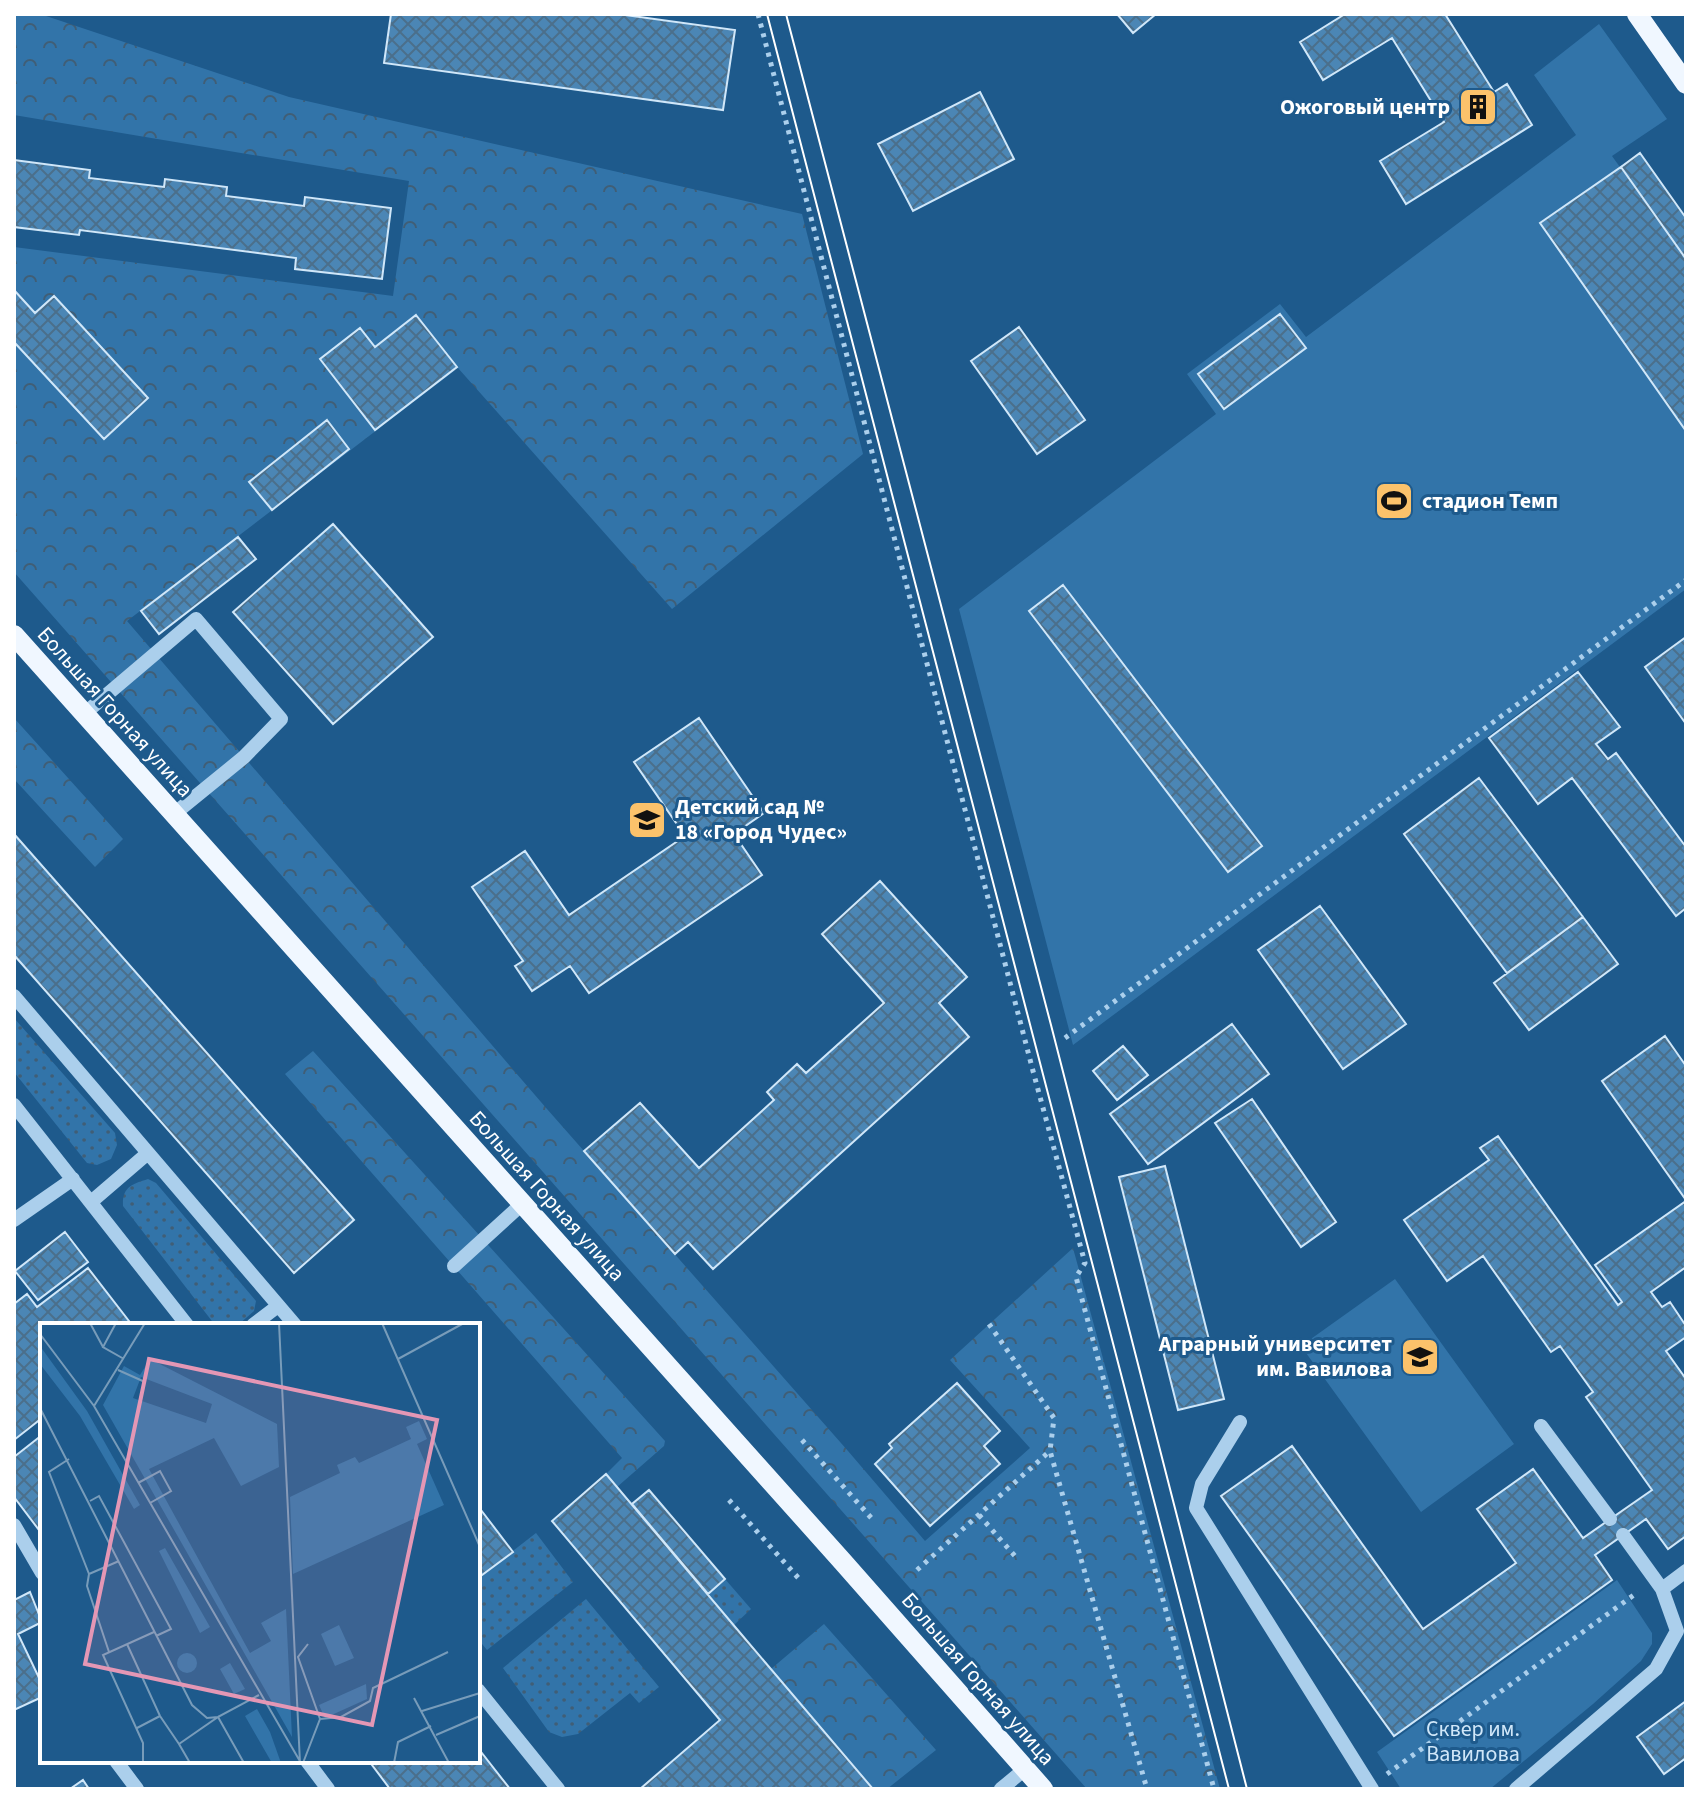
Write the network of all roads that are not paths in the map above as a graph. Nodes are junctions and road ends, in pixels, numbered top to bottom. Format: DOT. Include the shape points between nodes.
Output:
graph roads {
  1 [pos="1637,14"];
  2 [pos="1686,84"];
  3 [pos="14,635"];
  4 [pos="84,714"];
  5 [pos="174,814"];
  6 [pos="14,996"];
  7 [pos="14,1105"];
  8 [pos="148,1153"];
  9 [pos="73,1179"];
  10 [pos="91,1202"];
  11 [pos="522,1204"];
  12 [pos="14,1220"];
  13 [pos="454,1266"];
  14 [pos="278,1306"];
  15 [pos="185,1323"];
  16 [pos="256,1323"];
  17 [pos="293,1323"];
  18 [pos="1240,1422"];
  19 [pos="1541,1426"];
  20 [pos="1610,1519"];
  21 [pos="14,1525"];
  22 [pos="1623,1535"];
  23 [pos="40,1570"];
  24 [pos="1686,1571"];
  25 [pos="1659,1584"];
  26 [pos="480,1692"];
  27 [pos="118,1763"];
  28 [pos="308,1763"];
  29 [pos="1025,1769"];
  30 [pos="1371,1788"];
  31 [pos="137,1789"];
  32 [pos="328,1789"];
  33 [pos="558,1789"];
  34 [pos="1001,1789"];
  35 [pos="1043,1789"];
  36 [pos="1516,1789"];
  1 -- 2 [label="main road"];
  3 -- 4 [label="main road, Большая Горная улица"];
  4 -- 5 [label="main road, Большая Горная улица"];
  4 -- 5 [label="lane" via="196,619 281,719"];
  5 -- 11 [label="main road, Большая Горная улица"];
  6 -- 8 [label="lane"];
  7 -- 9 [label="lane"];
  8 -- 10 [label="lane"];
  8 -- 14 [label="lane"];
  9 -- 10 [label="lane"];
  9 -- 12 [label="lane"];
  10 -- 15 [label="lane"];
  11 -- 13 [label="lane"];
  11 -- 29 [label="main road, Большая Горная улица"];
  14 -- 16 [label="lane"];
  14 -- 17 [label="lane"];
  18 -- 30 [label="lane" via="1202,1484 1196,1508"];
  19 -- 20 [label="lane"];
  21 -- 23 [label="lane"];
  22 -- 25 [label="lane"];
  24 -- 25 [label="lane"];
  25 -- 36 [label="lane" via="1677,1631 1656,1669"];
  26 -- 33 [label="lane"];
  27 -- 31 [label="lane"];
  28 -- 32 [label="lane"];
  29 -- 34 [label="lane"];
  29 -- 35 [label="main road, Большая Горная улица"];
}
